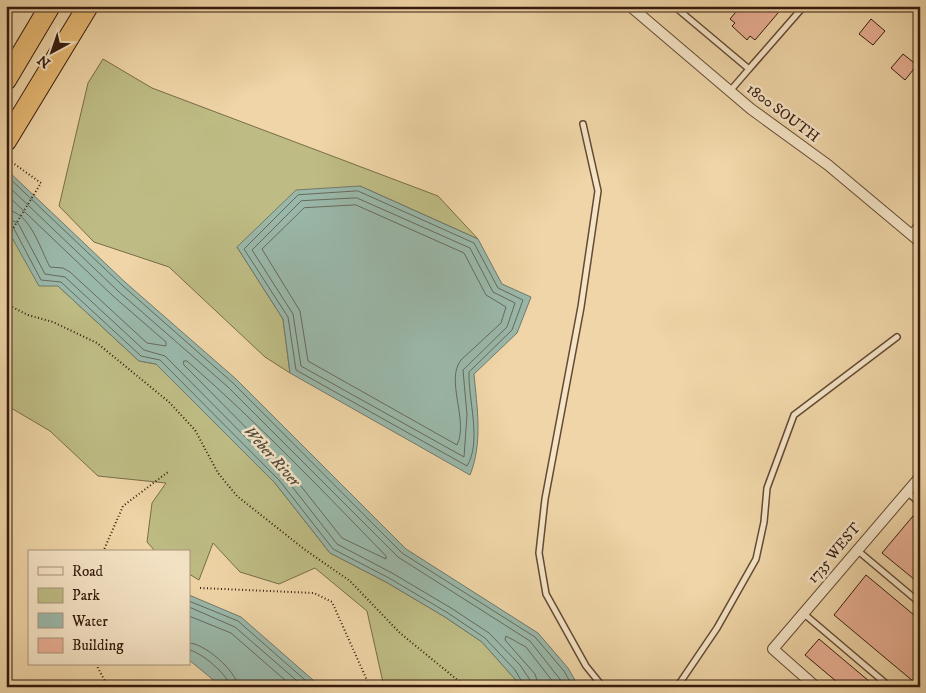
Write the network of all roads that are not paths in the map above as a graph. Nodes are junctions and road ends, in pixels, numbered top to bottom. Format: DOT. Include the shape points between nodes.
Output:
graph roads {
  1 [pos="50,6"];
  2 [pos="88,6"];
  3 [pos="630,6"];
  4 [pos="674,6"];
  5 [pos="804,6"];
  6 [pos="749,69"];
  7 [pos="6,80"];
  8 [pos="730,92"];
  9 [pos="583,124"];
  10 [pos="9,136"];
  11 [pos="920,226"];
  12 [pos="912,235"];
  13 [pos="920,242"];
  14 [pos="897,337"];
  15 [pos="920,477"];
  16 [pos="906,491"];
  17 [pos="920,503"];
  18 [pos="857,550"];
  19 [pos="920,602"];
  20 [pos="803,613"];
  21 [pos="602,687"];
  22 [pos="677,687"];
  23 [pos="816,687"];
  24 [pos="890,687"];
  1 -- 7 [label="highway"];
  2 -- 10 [label="highway"];
  3 -- 8 [label="street, 1800 SOUTH"];
  4 -- 6 [label="lane"];
  5 -- 6 [label="lane"];
  6 -- 8 [label="lane"];
  8 -- 12 [label="street, 1800 SOUTH" via="828,165"];
  9 -- 21 [label="lane" via="598,191 581,307 545,499 539,553 546,594 586,666"];
  11 -- 12 [label="street"];
  12 -- 13 [label="street, 1800 SOUTH"];
  14 -- 22 [label="lane" via="794,415 767,488 756,559 717,628"];
  15 -- 16 [label="street, 1735 WEST"];
  16 -- 17 [label="lane"];
  16 -- 18 [label="street, 1735 WEST"];
  18 -- 19 [label="lane"];
  18 -- 20 [label="street, 1735 WEST"];
  20 -- 23 [label="street, 1735 WEST" via="773,649"];
  20 -- 24 [label="lane"];
}
